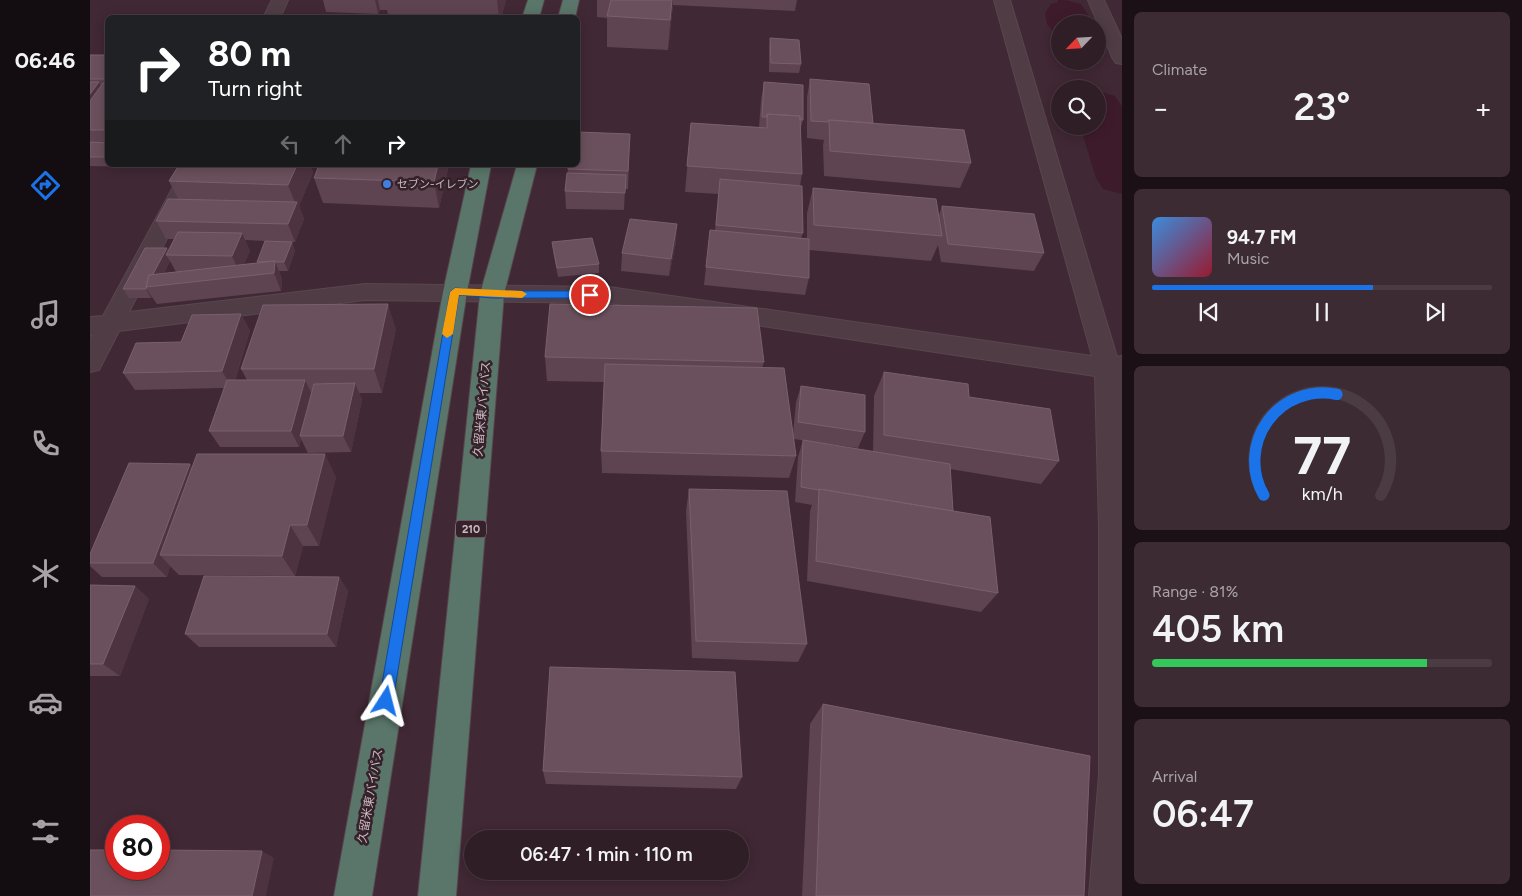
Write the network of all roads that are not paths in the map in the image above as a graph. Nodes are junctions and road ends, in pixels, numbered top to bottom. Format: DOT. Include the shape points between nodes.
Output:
graph roads {
  1 [pos="280,0"];
  2 [pos="536,0"];
  3 [pos="571,0"];
  4 [pos="1002,0"];
  5 [pos="1096,0"];
  6 [pos="272,15"];
  7 [pos="531,15"];
  8 [pos="567,15"];
  9 [pos="1122,59"];
  10 [pos="194,167"];
  11 [pos="481,167"];
  12 [pos="526,167"];
  13 [pos="455,292"];
  14 [pos="492,294"];
  15 [pos="100,325"];
  16 [pos="90,363"];
  17 [pos="1115,367"];
  18 [pos="353,896"];
  19 [pos="437,896"];
  20 [pos="1108,896"];
  1 -- 6 [label="street"];
  2 -- 7 [label="highway"];
  3 -- 8 [label="highway"];
  4 -- 17 [label="street"];
  5 -- 9 [label="street"];
  10 -- 15 [label="street"];
  11 -- 13 [label="highway, 久留米東バイパス"];
  12 -- 14 [label="highway, 久留米東バイパス / 210"];
  13 -- 14 [label="street"];
  13 -- 15 [label="street" via="365,292"];
  13 -- 18 [label="highway, 久留米東バイパス"];
  14 -- 17 [label="street" via="609,295"];
  14 -- 19 [label="highway, 久留米東バイパス / 210"];
  15 -- 16 [label="street"];
  17 -- 20 [label="street" via="1117,775"];
}
